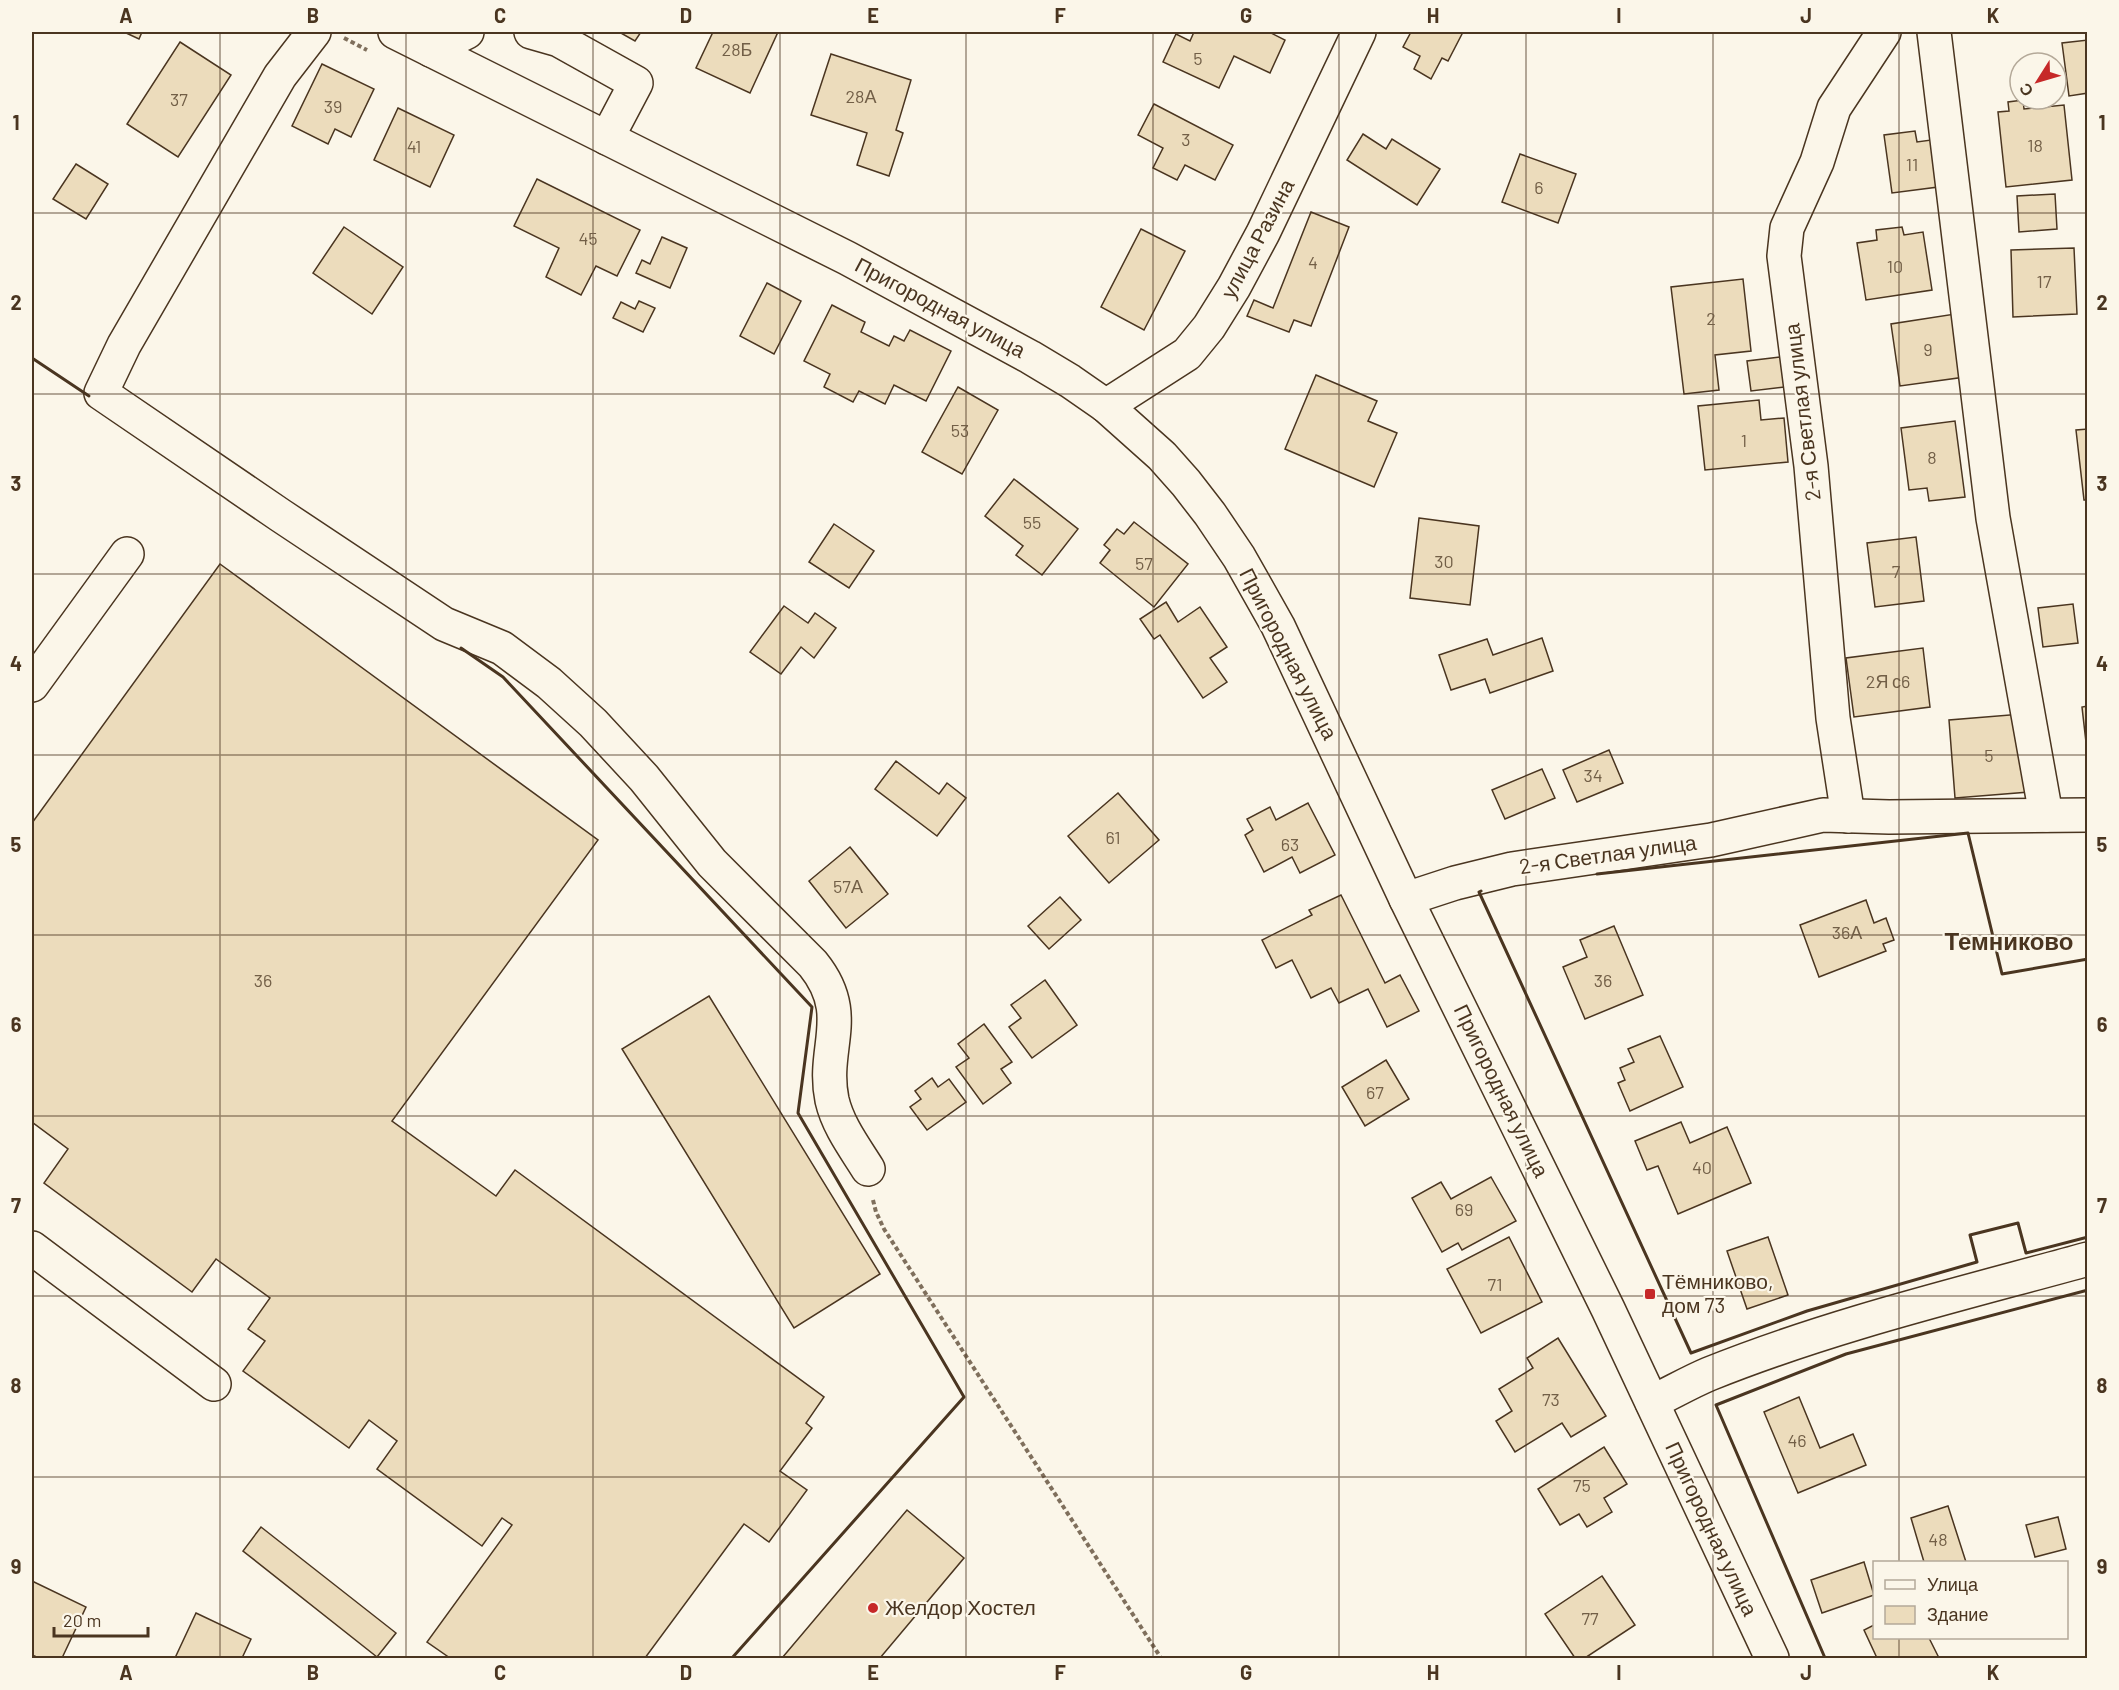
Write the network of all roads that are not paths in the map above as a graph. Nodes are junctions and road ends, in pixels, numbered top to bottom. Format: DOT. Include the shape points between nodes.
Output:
graph roads {
  1 [pos="467,32"];
  2 [pos="531,32"];
  3 [pos="1359,32"];
  4 [pos="1884,32"];
  5 [pos="1934,32"];
  6 [pos="328,34"];
  7 [pos="385,42"];
  8 [pos="431,50"];
  9 [pos="607,138"];
  10 [pos="1106,406"];
  11 [pos="128,554"];
  12 [pos="32,685"];
  13 [pos="2046,815"];
  14 [pos="2088,815"];
  15 [pos="1848,816"];
  16 [pos="1406,899"];
  17 [pos="868,1169"];
  18 [pos="32,1248"];
  19 [pos="2088,1259"];
  20 [pos="214,1384"];
  21 [pos="1652,1402"];
  22 [pos="1772,1659"];
  1 -- 8 [label="street"];
  2 -- 9 [label="street" via="559,40 636,83"];
  3 -- 10 [label="street, улица Разина" via="1263,233 1209,327 1187,354"];
  4 -- 15 [label="street, 2-я Светлая улица" via="1834,108 1817,162 1787,228 1784,256 1811,466 1833,718"];
  5 -- 13 [label="street" via="1993,518"];
  6 -- 17 [label="street" via="280,76 124,345 101,393 444,624 516,657 593,723 644,778 712,863 824,977 835,1008 832,1099 843,1127"];
  7 -- 8 [label="street, Пригородная улица"];
  8 -- 9 [label="street, Пригородная улица"];
  9 -- 10 [label="street, Пригородная улица" via="909,291 1040,363"];
  10 -- 16 [label="street, Пригородная улица" via="1186,483 1239,557 1278,626"];
  11 -- 12 [label="street"];
  13 -- 14 [label="street, 2-я Светлая улица"];
  13 -- 15 [label="street, 2-я Светлая улица"];
  15 -- 16 [label="street, 2-я Светлая улица" via="1823,815 1711,840 1512,869"];
  16 -- 21 [label="street, Пригородная улица"];
  18 -- 20 [label="street"];
  19 -- 21 [label="street" via="1863,1321 1761,1354"];
  21 -- 22 [label="street, Пригородная улица"];
}
